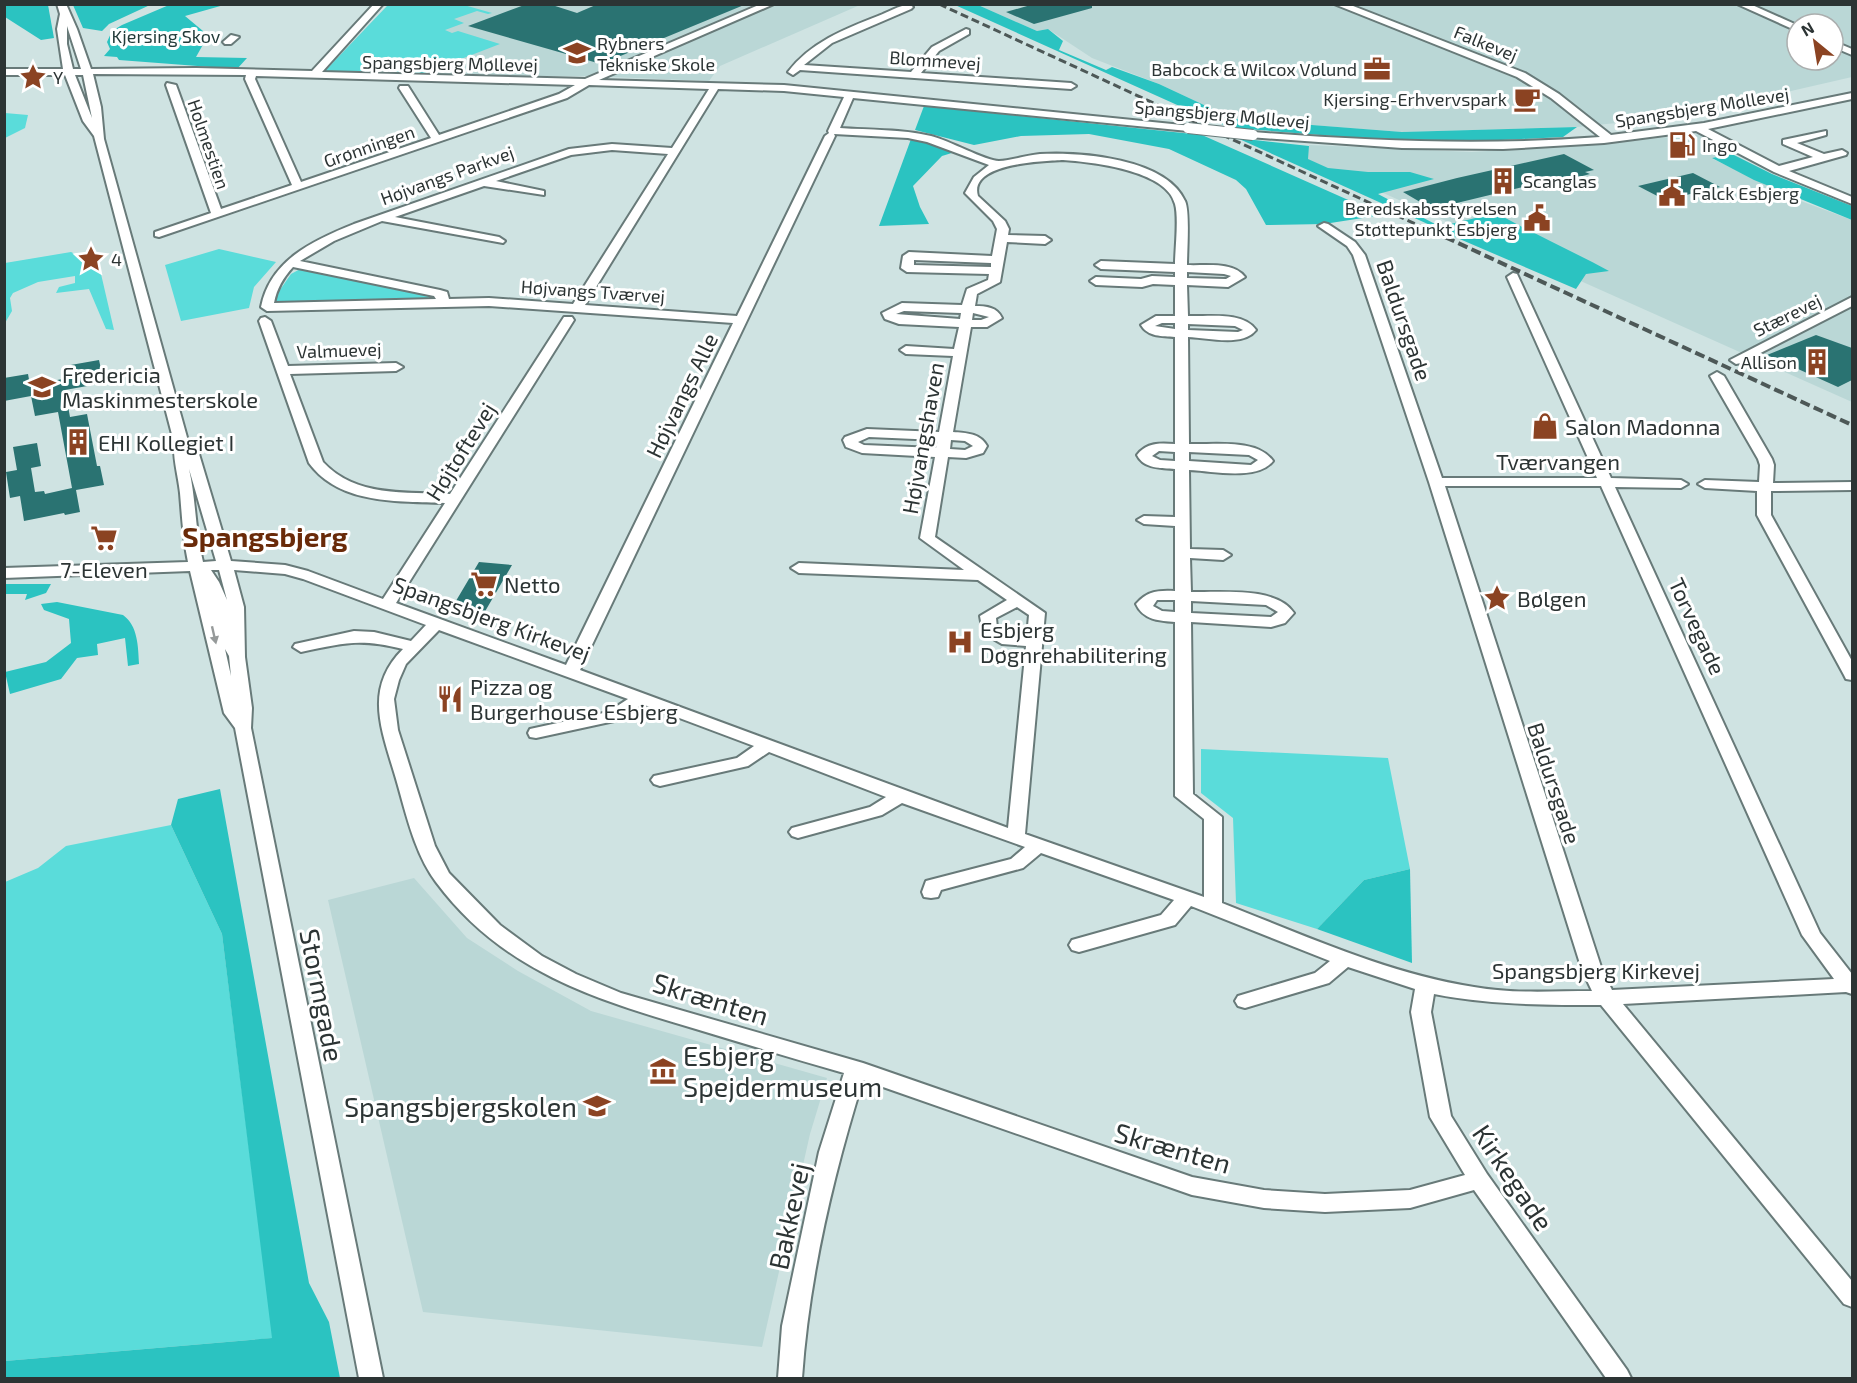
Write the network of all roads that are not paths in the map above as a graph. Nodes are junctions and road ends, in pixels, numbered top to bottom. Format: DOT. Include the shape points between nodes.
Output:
graph roads {
  1 [pos="379,4"];
  2 [pos="770,4"];
  3 [pos="1338,4"];
  4 [pos="1741,4"];
  5 [pos="908,7"];
  6 [pos="62,10"];
  7 [pos="1785,23"];
  8 [pos="966,33"];
  9 [pos="796,67"];
  10 [pos="78,69"];
  11 [pos="4,71"];
  12 [pos="252,74"];
  13 [pos="914,75"];
  14 [pos="313,76"];
  15 [pos="585,82"];
  16 [pos="171,85"];
  17 [pos="716,86"];
  18 [pos="1071,86"];
  19 [pos="404,87"];
  20 [pos="784,88"];
  21 [pos="850,94"];
  22 [pos="1852,96"];
  23 [pos="1699,128"];
  24 [pos="831,133"];
  25 [pos="1822,133"];
  26 [pos="1608,138"];
  27 [pos="99,139"];
  28 [pos="437,139"];
  29 [pos="676,152"];
  30 [pos="1842,153"];
  31 [pos="1823,158"];
  32 [pos="998,165"];
  33 [pos="1778,171"];
  34 [pos="482,182"];
  35 [pos="298,187"];
  36 [pos="540,194"];
  37 [pos="1852,201"];
  38 [pos="217,214"];
  39 [pos="381,218"];
  40 [pos="1324,226"];
  41 [pos="159,234"];
  42 [pos="1002,238"];
  43 [pos="1044,240"];
  44 [pos="499,241"];
  45 [pos="291,263"];
  46 [pos="1101,265"];
  47 [pos="997,266"];
  48 [pos="1182,275"];
  49 [pos="1513,277"];
  50 [pos="1096,281"];
  51 [pos="1852,301"];
  52 [pos="442,303"];
  53 [pos="267,307"];
  54 [pos="573,314"];
  55 [pos="966,316"];
  56 [pos="741,320"];
  57 [pos="265,321"];
  58 [pos="906,350"];
  59 [pos="960,353"];
  60 [pos="1736,360"];
  61 [pos="396,367"];
  62 [pos="282,370"];
  63 [pos="1717,376"];
  64 [pos="945,436"];
  65 [pos="181,442"];
  66 [pos="1181,448"];
  67 [pos="942,453"];
  68 [pos="1181,465"];
  69 [pos="1436,482"];
  70 [pos="1605,482"];
  71 [pos="1681,484"];
  72 [pos="1705,484"];
  73 [pos="1852,486"];
  74 [pos="1765,487"];
  75 [pos="455,499"];
  76 [pos="1144,520"];
  77 [pos="1182,522"];
  78 [pos="1182,553"];
  79 [pos="1224,555"];
  80 [pos="798,568"];
  81 [pos="213,573"];
  82 [pos="980,574"];
  83 [pos="4,575"];
  84 [pos="1182,596"];
  85 [pos="1018,600"];
  86 [pos="387,605"];
  87 [pos="1183,617"];
  88 [pos="436,624"];
  89 [pos="1034,642"];
  90 [pos="412,646"];
  91 [pos="301,647"];
  92 [pos="570,673"];
  93 [pos="1852,675"];
  94 [pos="640,698"];
  95 [pos="243,728"];
  96 [pos="536,733"];
  97 [pos="766,745"];
  98 [pos="660,780"];
  99 [pos="900,796"];
  100 [pos="798,832"];
  101 [pos="1016,837"];
  102 [pos="1039,845"];
  103 [pos="931,892"];
  104 [pos="1188,898"];
  105 [pos="1213,907"];
  106 [pos="1079,945"];
  107 [pos="1345,959"];
  108 [pos="1425,985"];
  109 [pos="1852,986"];
  110 [pos="1606,998"];
  111 [pos="1245,1001"];
  112 [pos="855,1069"];
  113 [pos="1479,1180"];
  114 [pos="1852,1297"];
  115 [pos="370,1378"];
  116 [pos="790,1378"];
  117 [pos="1619,1378"];
  1 -- 14 [label="street, Spangsbjerg Møllevej"];
  2 -- 15 [label="street, Spangsbjerg Møllevej"];
  3 -- 26 [label="street, Falkevej" via="1521,75"];
  4 -- 7 [label="street"];
  5 -- 9 [label="street" via="808,53"];
  6 -- 10 [label="street, Stormgade" via="71,24"];
  6 -- 10 [label="street, Stormgade" via="63,30 67,32"];
  8 -- 13 [label="street" via="936,47"];
  9 -- 13 [label="street, Blommevej"];
  9 -- 20 [label="street"];
  10 -- 11 [label="street, Spangsbjerg Møllevej"];
  10 -- 12 [label="street, Spangsbjerg Møllevej"];
  10 -- 27 [label="street, Stormgade" via="78,98"];
  10 -- 27 [label="street, Stormgade" via="88,102 95,107"];
  12 -- 14 [label="street, Spangsbjerg Møllevej"];
  12 -- 35 [label="street" via="250,80"];
  13 -- 18 [label="street, Blommevej"];
  14 -- 15 [label="street, Spangsbjerg Møllevej"];
  15 -- 17 [label="street, Spangsbjerg Møllevej"];
  15 -- 28 [label="street, Grønningen" via="564,96"];
  16 -- 38 [label="street, Holmestien"];
  17 -- 20 [label="street, Spangsbjerg Møllevej"];
  17 -- 29 [label="street, Højtoftevej"];
  19 -- 28 [label="street"];
  20 -- 21 [label="street, Spangsbjerg Møllevej"];
  21 -- 24 [label="street, Højvangs Alle"];
  21 -- 26 [label="street, Spangsbjerg Møllevej, bridge" via="1372,144 1455,146"];
  22 -- 23 [label="street, Spangsbjerg Møllevej"];
  23 -- 26 [label="street, Spangsbjerg Møllevej"];
  23 -- 33 [label="street"];
  24 -- 32 [label="street" via="930,139"];
  24 -- 56 [label="street, Højvangs Alle"];
  25 -- 31 [label="street" via="1787,142"];
  27 -- 65 [label="street, Stormgade"];
  28 -- 35 [label="street, Grønningen"];
  29 -- 34 [label="street, Højvangs Parkvej" via="583,149"];
  29 -- 54 [label="street, Højtoftevej"];
  30 -- 31 [label="street"];
  31 -- 33 [label="street"];
  32 -- 42 [label="street" via="983,173 971,193 977,204 1001,222"];
  32 -- 48 [label="street" via="1026,158 1071,156 1134,168 1156,178 1173,189 1180,203"];
  33 -- 37 [label="street"];
  34 -- 36 [label="street"];
  34 -- 39 [label="street, Højvangs Parkvej"];
  35 -- 38 [label="street, Grønningen"];
  38 -- 41 [label="street, Grønningen"];
  39 -- 44 [label="street"];
  39 -- 45 [label="street, Højvangs Parkvej" via="334,236"];
  40 -- 69 [label="street, Baldursgade" via="1351,244 1359,255"];
  42 -- 43 [label="street"];
  42 -- 47 [label="street"];
  45 -- 52 [label="street" via="436,293 443,295"];
  45 -- 53 [label="street, Højvangs Parkvej" via="274,281"];
  46 -- 48 [label="street"];
  47 -- 47 [label="street" via="909,256 907,268"];
  47 -- 55 [label="street, Højvangshaven" via="994,282 971,292"];
  48 -- 50 [label="street" via="1142,283"];
  48 -- 66 [label="street"];
  49 -- 70 [label="street, Torvegade"];
  51 -- 60 [label="street, Stærevej"];
  52 -- 53 [label="street, Højvangs Tværvej"];
  52 -- 54 [label="street, Højvangs Tværvej" via="489,302"];
  54 -- 56 [label="street, Højvangs Tværvej"];
  54 -- 75 [label="street, Højtoftevej"];
  55 -- 55 [label="street" via="899,320 888,313 902,307"];
  55 -- 59 [label="street, Højvangshaven"];
  56 -- 92 [label="street, Højvangs Alle"];
  57 -- 62 [label="street"];
  58 -- 59 [label="street, Højvangshaven"];
  59 -- 64 [label="street, Højvangshaven"];
  61 -- 62 [label="street, Valmuevej"];
  62 -- 75 [label="street" via="322,474 335,483 372,493"];
  63 -- 74 [label="street" via="1767,463"];
  64 -- 67 [label="street, Højvangshaven"];
  64 -- 67 [label="street" via="968,437 980,447 966,454"];
  64 -- 67 [label="street" via="867,433 850,440 862,449"];
  65 -- 81 [label="street, Stormgade" via="192,454"];
  65 -- 81 [label="street, Stormgade" via="188,523"];
  66 -- 68 [label="street"];
  66 -- 68 [label="street" via="1159,447 1144,455 1158,464"];
  66 -- 68 [label="street" via="1251,451 1266,461 1252,469"];
  67 -- 82 [label="street, Højvangshaven" via="927,538"];
  68 -- 77 [label="street"];
  69 -- 70 [label="street, Tværvangen"];
  69 -- 110 [label="street, Baldursgade" via="1592,970"];
  70 -- 71 [label="street, Tværvangen"];
  70 -- 109 [label="street, Torvegade" via="1812,935"];
  72 -- 74 [label="street"];
  73 -- 74 [label="street"];
  74 -- 93 [label="street" via="1761,503 1764,515"];
  75 -- 86 [label="street, Højtoftevej"];
  76 -- 77 [label="street"];
  77 -- 78 [label="street"];
  78 -- 79 [label="street"];
  78 -- 84 [label="street"];
  80 -- 82 [label="street"];
  81 -- 83 [label="street, Spangsbjerg Kirkevej"];
  81 -- 86 [label="street, Spangsbjerg Kirkevej" via="328,584"];
  81 -- 95 [label="street, Stormgade" via="230,643 237,656 246,709"];
  81 -- 95 [label="street, Stormgade, one-way" via="232,713"];
  82 -- 85 [label="street, Højvangshaven"];
  84 -- 87 [label="street"];
  84 -- 87 [label="street" via="1160,595 1144,604 1159,616"];
  84 -- 87 [label="street" via="1269,600 1282,606 1286,613 1271,622"];
  85 -- 89 [label="street, Højvangshaven" via="1037,613"];
  85 -- 89 [label="street" via="988,616 989,630 1008,641"];
  86 -- 88 [label="street, Spangsbjerg Kirkevej"];
  87 -- 105 [label="street" via="1184,796 1214,817"];
  88 -- 90 [label="street, Skrænten"];
  88 -- 92 [label="street, Spangsbjerg Kirkevej"];
  89 -- 101 [label="street, Højvangshaven"];
  90 -- 91 [label="street" via="354,636"];
  90 -- 112 [label="street, Skrænten" via="399,662 386,699 390,730 426,846 442,877 493,930 535,962 615,998"];
  92 -- 94 [label="street, Spangsbjerg Kirkevej"];
  94 -- 96 [label="street" via="613,716"];
  94 -- 97 [label="street, Spangsbjerg Kirkevej"];
  95 -- 115 [label="street, Stormgade"];
  97 -- 98 [label="street" via="742,762"];
  97 -- 99 [label="street, Spangsbjerg Kirkevej"];
  99 -- 100 [label="street" via="876,811"];
  99 -- 101 [label="street, Spangsbjerg Kirkevej"];
  101 -- 102 [label="street, Spangsbjerg Kirkevej"];
  102 -- 103 [label="street" via="1017,864 933,886"];
  102 -- 104 [label="street, Spangsbjerg Kirkevej"];
  104 -- 105 [label="street, Spangsbjerg Kirkevej"];
  104 -- 106 [label="street" via="1168,920"];
  105 -- 107 [label="street, Spangsbjerg Kirkevej"];
  107 -- 108 [label="street, Spangsbjerg Kirkevej"];
  107 -- 111 [label="street" via="1322,978"];
  108 -- 110 [label="street, Spangsbjerg Kirkevej" via="1516,998"];
  108 -- 113 [label="street, Kirkegade" via="1421,1012 1441,1117"];
  109 -- 110 [label="street, Spangsbjerg Kirkevej"];
  110 -- 114 [label="street, Baldursgade"];
  112 -- 113 [label="street, Skrænten" via="1192,1186 1254,1197 1326,1203 1410,1199"];
  112 -- 116 [label="street, Bakkevej" via="830,1152 794,1326"];
  113 -- 117 [label="street, Kirkegade"];
}
